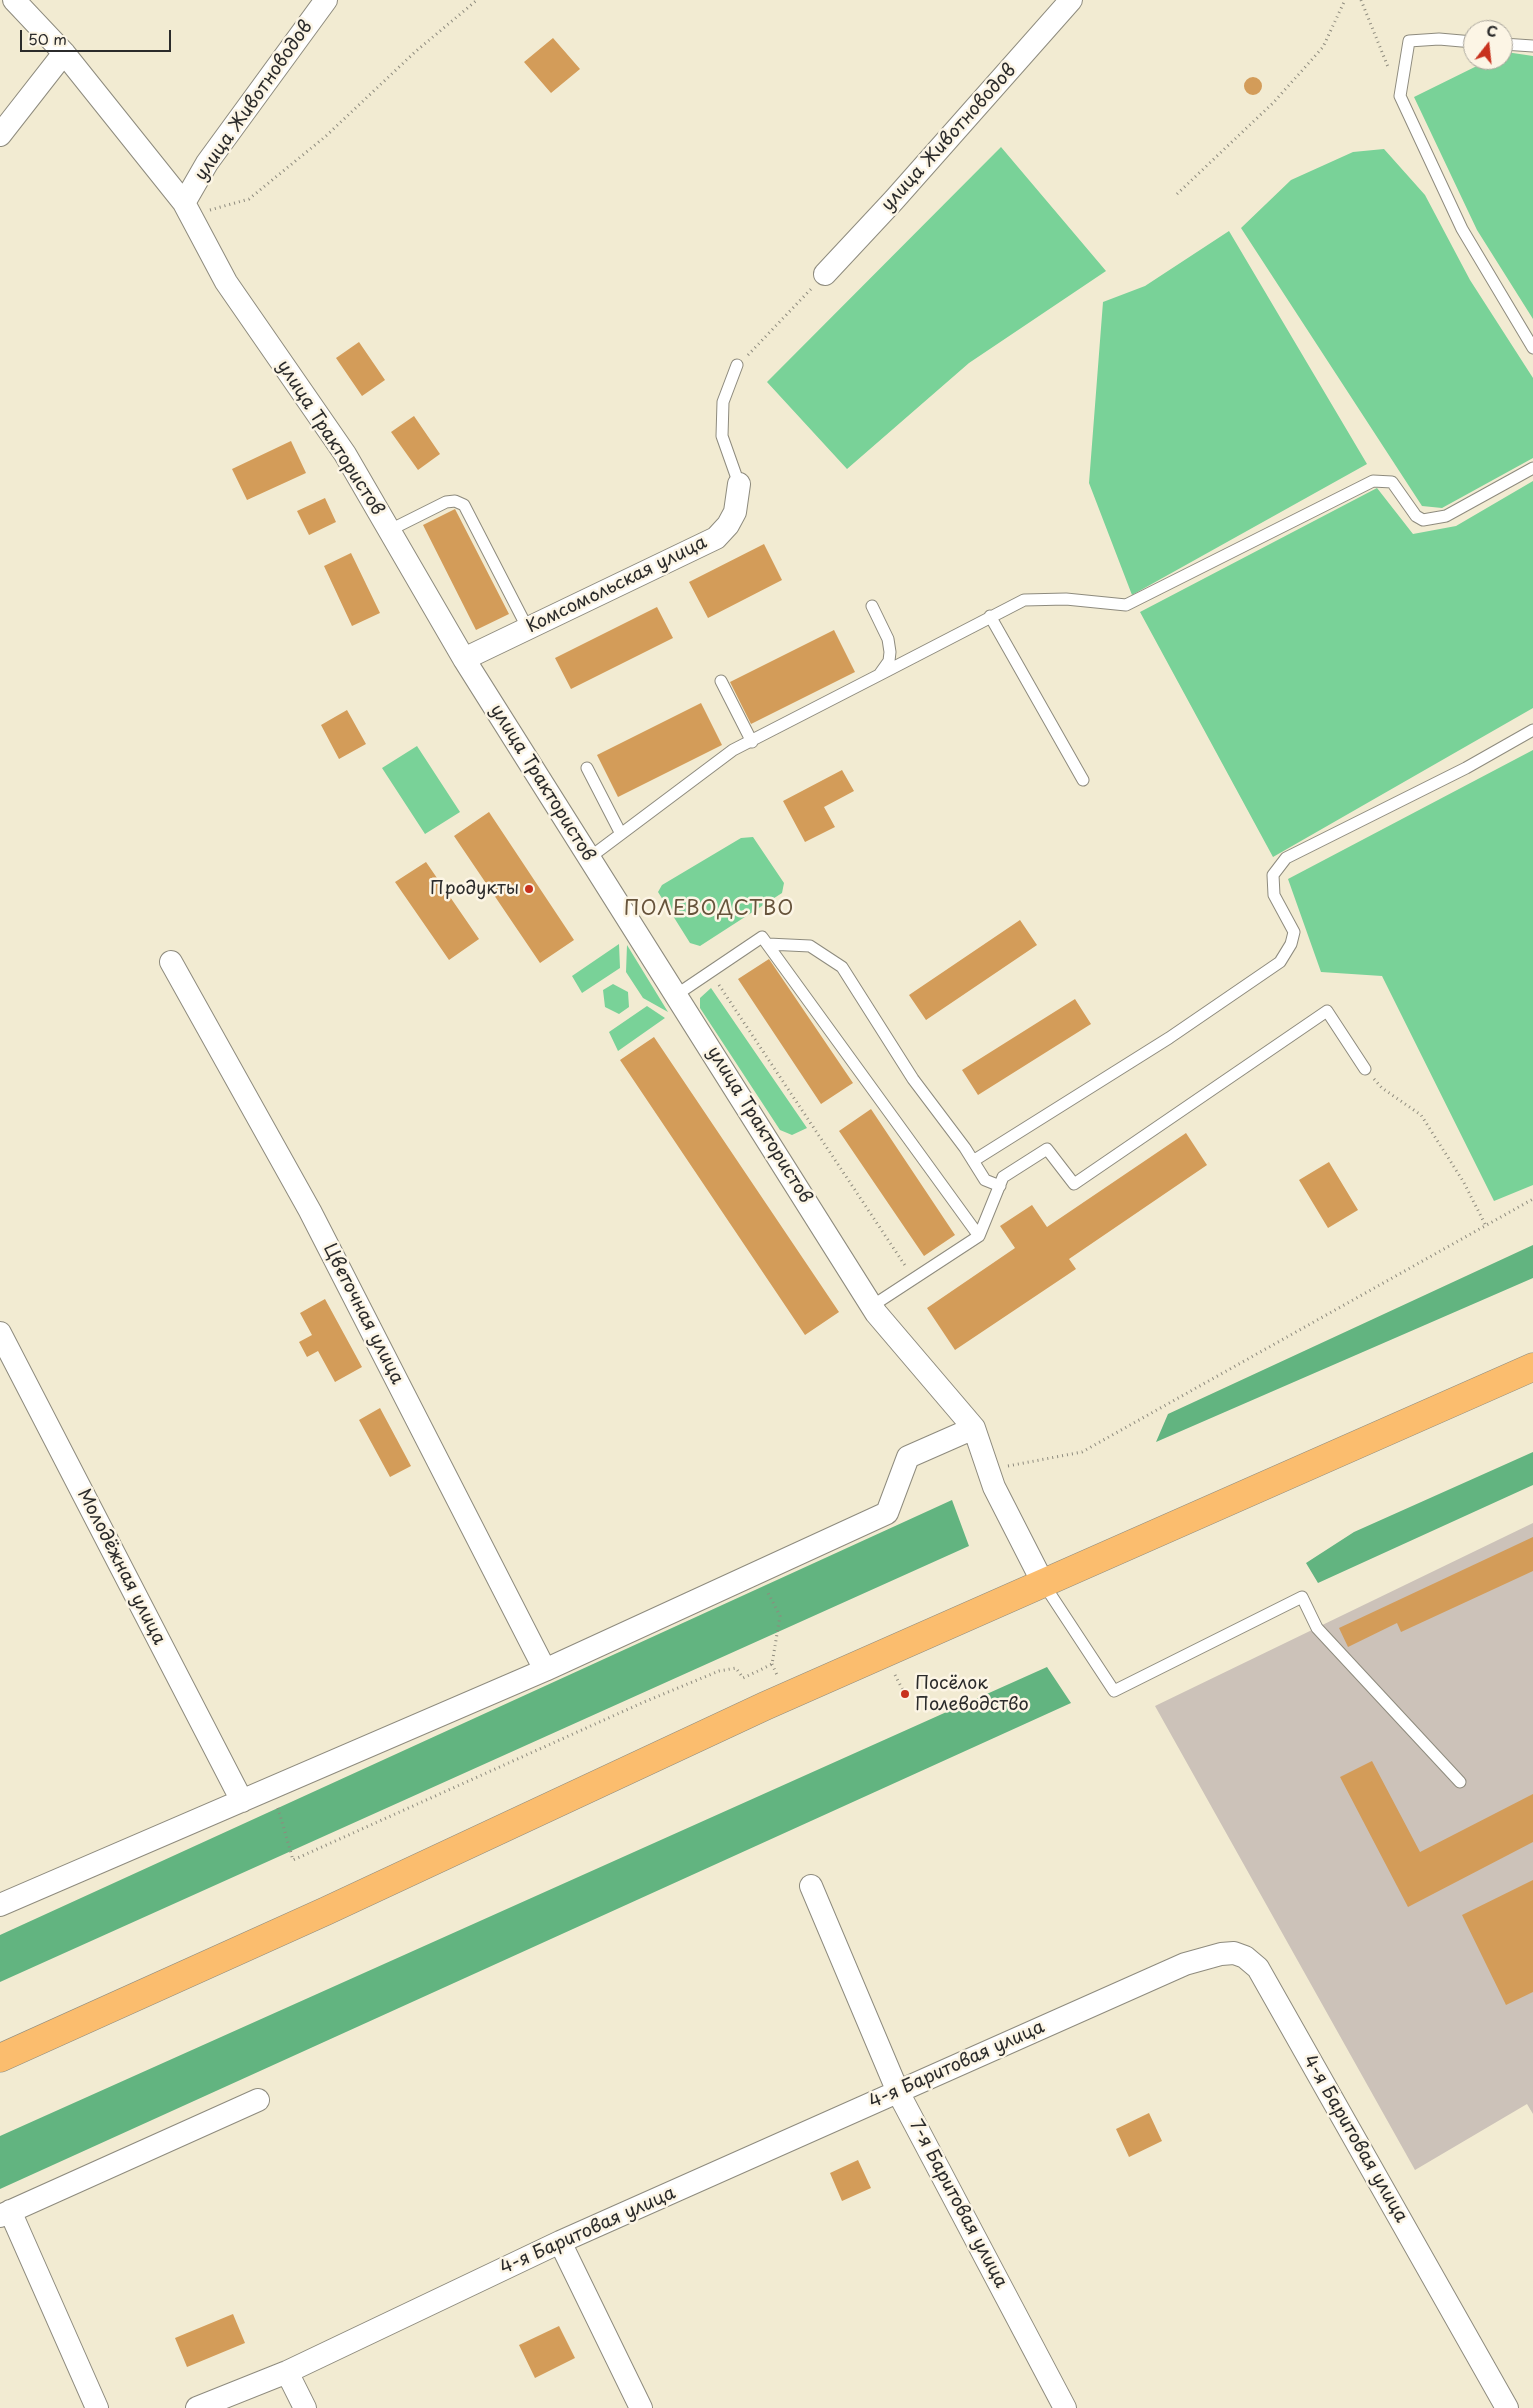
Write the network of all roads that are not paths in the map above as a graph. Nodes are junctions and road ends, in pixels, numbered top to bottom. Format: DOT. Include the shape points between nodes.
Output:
graph roads {
  1 [pos="14,0"];
  2 [pos="326,0"];
  3 [pos="1071,0"];
  4 [pos="1463,41"];
  5 [pos="1513,45"];
  6 [pos="1533,46"];
  7 [pos="64,53"];
  8 [pos="0,135"];
  9 [pos="187,209"];
  10 [pos="825,274"];
  11 [pos="1533,348"];
  12 [pos="737,366"];
  13 [pos="1533,468"];
  14 [pos="739,484"];
  15 [pos="390,530"];
  16 [pos="872,606"];
  17 [pos="990,616"];
  18 [pos="528,628"];
  19 [pos="464,660"];
  20 [pos="879,675"];
  21 [pos="721,681"];
  22 [pos="1533,730"];
  23 [pos="752,742"];
  24 [pos="587,768"];
  25 [pos="1083,780"];
  26 [pos="621,834"];
  27 [pos="589,858"];
  28 [pos="768,944"];
  29 [pos="170,962"];
  30 [pos="676,995"];
  31 [pos="1365,1069"];
  32 [pos="973,1161"];
  33 [pos="1000,1186"];
  34 [pos="979,1236"];
  35 [pos="872,1306"];
  36 [pos="0,1333"];
  37 [pos="1533,1367"];
  38 [pos="974,1428"];
  39 [pos="1043,1582"];
  40 [pos="545,1670"];
  41 [pos="1460,1782"];
  42 [pos="242,1801"];
  43 [pos="811,1886"];
  44 [pos="0,1904"];
  45 [pos="0,2058"];
  46 [pos="898,2092"];
  47 [pos="258,2100"];
  48 [pos="5,2214"];
  49 [pos="560,2242"];
  50 [pos="287,2372"];
  51 [pos="97,2408"];
  52 [pos="197,2408"];
  53 [pos="305,2408"];
  54 [pos="641,2408"];
  55 [pos="1066,2408"];
  56 [pos="1507,2408"];
  1 -- 7 [label="street, улица Трактористов"];
  2 -- 9 [label="street, улица Животноводов" via="207,163"];
  3 -- 10 [label="street, улица Животноводов"];
  4 -- 11 [label="lane" via="1409,41 1400,96 1462,229"];
  5 -- 6 [label="lane"];
  7 -- 8 [label="street"];
  7 -- 9 [label="street, улица Трактористов"];
  9 -- 15 [label="street, улица Трактористов" via="226,282 345,454"];
  12 -- 14 [label="lane" via="723,402 722,436"];
  13 -- 17 [label="lane" via="1446,516 1423,520 1416,516 1392,482 1373,481 1126,605 1066,599 1024,600"];
  14 -- 18 [label="street, Комсомольская улица" via="735,512 716,538"];
  15 -- 18 [label="lane" via="446,502 464,505"];
  15 -- 19 [label="street, улица Трактористов"];
  16 -- 20 [label="lane" via="888,639 890,652 889,661"];
  17 -- 20 [label="lane"];
  17 -- 25 [label="lane"];
  18 -- 19 [label="street, Комсомольская улица"];
  19 -- 27 [label="street, улица Трактористов"];
  20 -- 23 [label="lane"];
  21 -- 23 [label="lane"];
  22 -- 32 [label="lane" via="1466,768 1286,858 1273,875 1274,895 1294,932 1280,962 1169,1038"];
  23 -- 26 [label="lane" via="729,753"];
  24 -- 26 [label="lane"];
  26 -- 27 [label="lane"];
  27 -- 30 [label="street, улица Трактористов"];
  28 -- 30 [label="lane" via="762,937"];
  28 -- 32 [label="lane" via="810,946 842,967 913,1079"];
  28 -- 34 [label="lane"];
  29 -- 40 [label="street, Цветочная улица" via="310,1211"];
  30 -- 35 [label="street, улица Трактористов"];
  31 -- 33 [label="lane" via="1327,1011 1074,1184 1047,1149 1003,1177"];
  32 -- 33 [label="lane" via="985,1180"];
  33 -- 34 [label="lane"];
  34 -- 35 [label="lane"];
  35 -- 38 [label="street, улица Трактористов"];
  36 -- 42 [label="street, Молодёжная улица"];
  37 -- 39 [label="main road"];
  38 -- 39 [label="street, улица Трактористов" via="994,1487"];
  38 -- 40 [label="street" via="908,1458 887,1513"];
  39 -- 41 [label="lane" via="1114,1691 1302,1597 1317,1628"];
  39 -- 45 [label="main road"];
  40 -- 42 [label="street"];
  42 -- 44 [label="street"];
  43 -- 46 [label="street, 7-я Баритовая улица"];
  46 -- 49 [label="street, 4-я Баритовая улица"];
  46 -- 55 [label="street, 7-я Баритовая улица"];
  46 -- 56 [label="street, 4-я Баритовая улица" via="1185,1964 1221,1954 1234,1953 1245,1957 1258,1968"];
  47 -- 48 [label="street"];
  48 -- 51 [label="street"];
  49 -- 50 [label="street, 4-я Баритовая улица"];
  49 -- 54 [label="street"];
  50 -- 52 [label="street, 4-я Баритовая улица"];
  50 -- 53 [label="street"];
}
